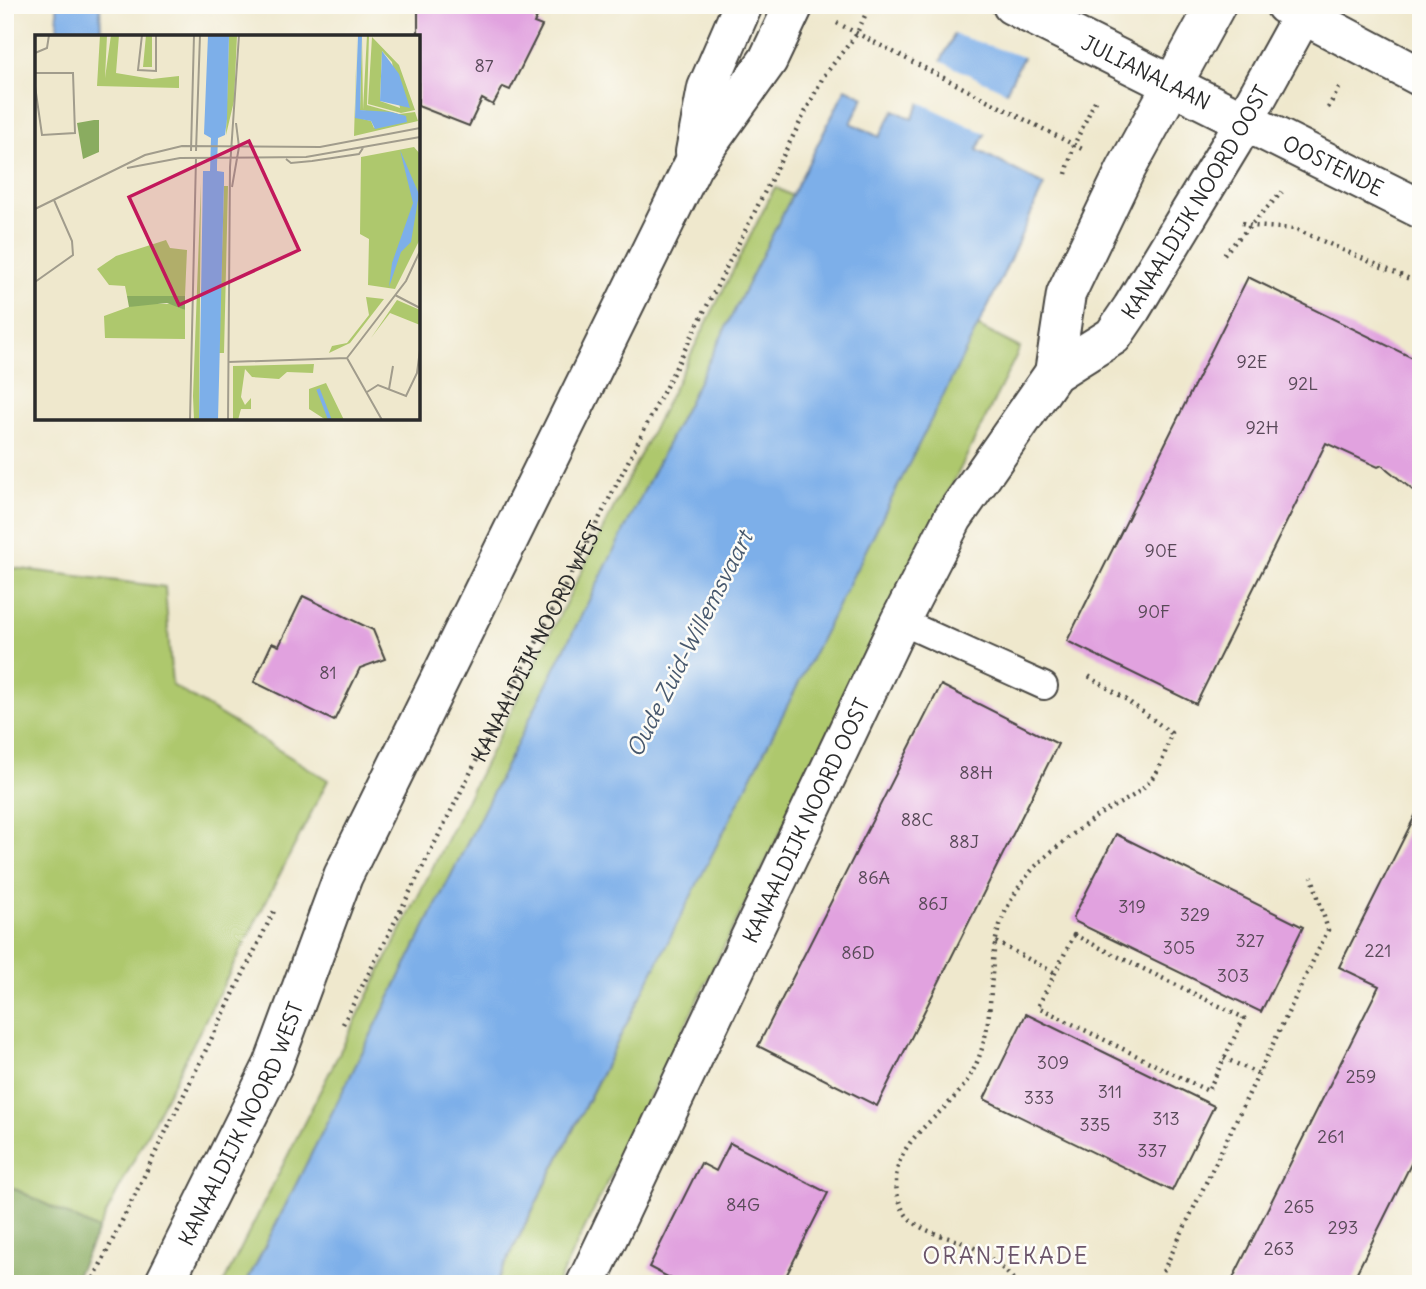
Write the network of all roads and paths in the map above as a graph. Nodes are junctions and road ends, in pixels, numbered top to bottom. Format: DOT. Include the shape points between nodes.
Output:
graph roads {
  1 [pos="743,5"];
  2 [pos="794,5"];
  3 [pos="870,5"];
  4 [pos="1012,5"];
  5 [pos="1216,5"];
  6 [pos="1299,9"];
  7 [pos="871,42"];
  8 [pos="1421,77"];
  9 [pos="1171,85"];
  10 [pos="1243,123"];
  11 [pos="1074,145"];
  12 [pos="693,165"];
  13 [pos="1421,209"];
  14 [pos="1295,229"];
  15 [pos="1421,285"];
  16 [pos="1054,373"];
  17 [pos="900,621"];
  18 [pos="1080,672"];
  19 [pos="1044,686"];
  20 [pos="1312,877"];
  21 [pos="996,942"];
  22 [pos="1055,973"];
  23 [pos="342,1027"];
  24 [pos="1224,1058"];
  25 [pos="1259,1074"];
  26 [pos="164,1284"];
  27 [pos="586,1284"];
  28 [pos="1018,1284"];
  29 [pos="1157,1284"];
  1 -- 12 [label="street, KANAALDIJK NOORD WEST" via="707,88"];
  2 -- 12 [label="street, KANAALDIJK NOORD WEST" via="768,60"];
  3 -- 23 [label="path, KANAALDIJK NOORD WEST" via="856,35 823,77"];
  4 -- 9 [label="street, JULIANALAAN"];
  5 -- 9 [label="street, KANAALDIJK NOORD OOST"];
  6 -- 8 [label="street"];
  6 -- 10 [label="street, KANAALDIJK NOORD OOST"];
  7 -- 11 [label="path"];
  9 -- 10 [label="street, JULIANALAAN"];
  9 -- 16 [label="street, KANAALDIJK NOORD OOST" via="1066,294"];
  10 -- 13 [label="street, OOSTENDE"];
  10 -- 16 [label="street, KANAALDIJK NOORD OOST" via="1113,336"];
  12 -- 26 [label="street, KANAALDIJK NOORD WEST" via="344,876 273,1065"];
  14 -- 15 [label="path"];
  16 -- 17 [label="street, KANAALDIJK NOORD OOST" via="953,518"];
  17 -- 19 [label="lane"];
  17 -- 27 [label="street, KANAALDIJK NOORD OOST"];
  18 -- 21 [label="path" via="1171,733 1163,760 1130,801 1098,816 1030,873 1006,908"];
  20 -- 25 [label="path" via="1328,930"];
  21 -- 22 [label="path"];
  21 -- 28 [label="path" via="990,1020 981,1056 964,1086 913,1136 896,1166 898,1198 915,1225 968,1245 999,1264"];
  22 -- 24 [label="path" via="1038,1007 1208,1091"];
  22 -- 24 [label="path" via="1074,935 1244,1018"];
  24 -- 25 [label="path"];
  25 -- 29 [label="path"];
}
